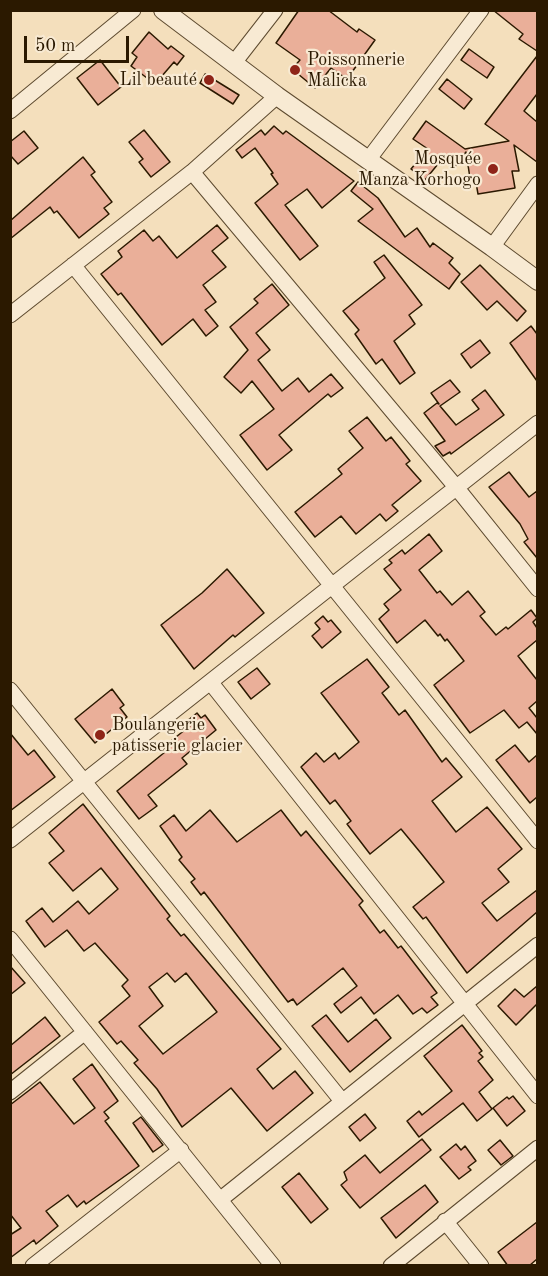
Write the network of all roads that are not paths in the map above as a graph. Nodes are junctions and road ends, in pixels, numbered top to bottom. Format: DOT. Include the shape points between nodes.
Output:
graph roads {
  1 [pos="133,10"];
  2 [pos="163,10"];
  3 [pos="275,10"];
  4 [pos="480,10"];
  5 [pos="233,64"];
  6 [pos="277,96"];
  7 [pos="10,111"];
  8 [pos="368,160"];
  9 [pos="192,172"];
  10 [pos="537,184"];
  11 [pos="492,247"];
  12 [pos="74,265"];
  13 [pos="537,281"];
  14 [pos="10,315"];
  15 [pos="537,423"];
  16 [pos="456,487"];
  17 [pos="333,586"];
  18 [pos="537,589"];
  19 [pos="211,683"];
  20 [pos="10,690"];
  21 [pos="84,783"];
  22 [pos="10,840"];
  23 [pos="537,841"];
  24 [pos="10,939"];
  25 [pos="537,945"];
  26 [pos="465,1002"];
  27 [pos="86,1032"];
  28 [pos="10,1092"];
  29 [pos="537,1096"];
  30 [pos="342,1101"];
  31 [pos="537,1148"];
  32 [pos="181,1150"];
  33 [pos="221,1199"];
  34 [pos="446,1221"];
  35 [pos="273,1265"];
  36 [pos="33,1266"];
  37 [pos="390,1266"];
  38 [pos="481,1266"];
  1 -- 7 [label="street"];
  2 -- 5 [label="street"];
  3 -- 5 [label="street"];
  4 -- 8 [label="street"];
  5 -- 6 [label="street"];
  6 -- 8 [label="street"];
  6 -- 9 [label="street"];
  8 -- 11 [label="street"];
  9 -- 12 [label="street"];
  9 -- 16 [label="street"];
  10 -- 11 [label="street"];
  11 -- 13 [label="street"];
  12 -- 14 [label="street"];
  12 -- 17 [label="street"];
  15 -- 16 [label="street"];
  16 -- 17 [label="street"];
  16 -- 18 [label="street"];
  17 -- 19 [label="street"];
  17 -- 23 [label="street"];
  19 -- 21 [label="street"];
  19 -- 26 [label="street"];
  20 -- 21 [label="street"];
  21 -- 22 [label="street"];
  21 -- 30 [label="street"];
  24 -- 27 [label="street"];
  25 -- 26 [label="street"];
  26 -- 29 [label="street"];
  26 -- 30 [label="street"];
  27 -- 28 [label="street"];
  27 -- 32 [label="street"];
  30 -- 33 [label="street"];
  31 -- 34 [label="street"];
  32 -- 33 [label="street"];
  32 -- 36 [label="street"];
  33 -- 35 [label="street"];
  34 -- 37 [label="street"];
  34 -- 38 [label="street"];
}
